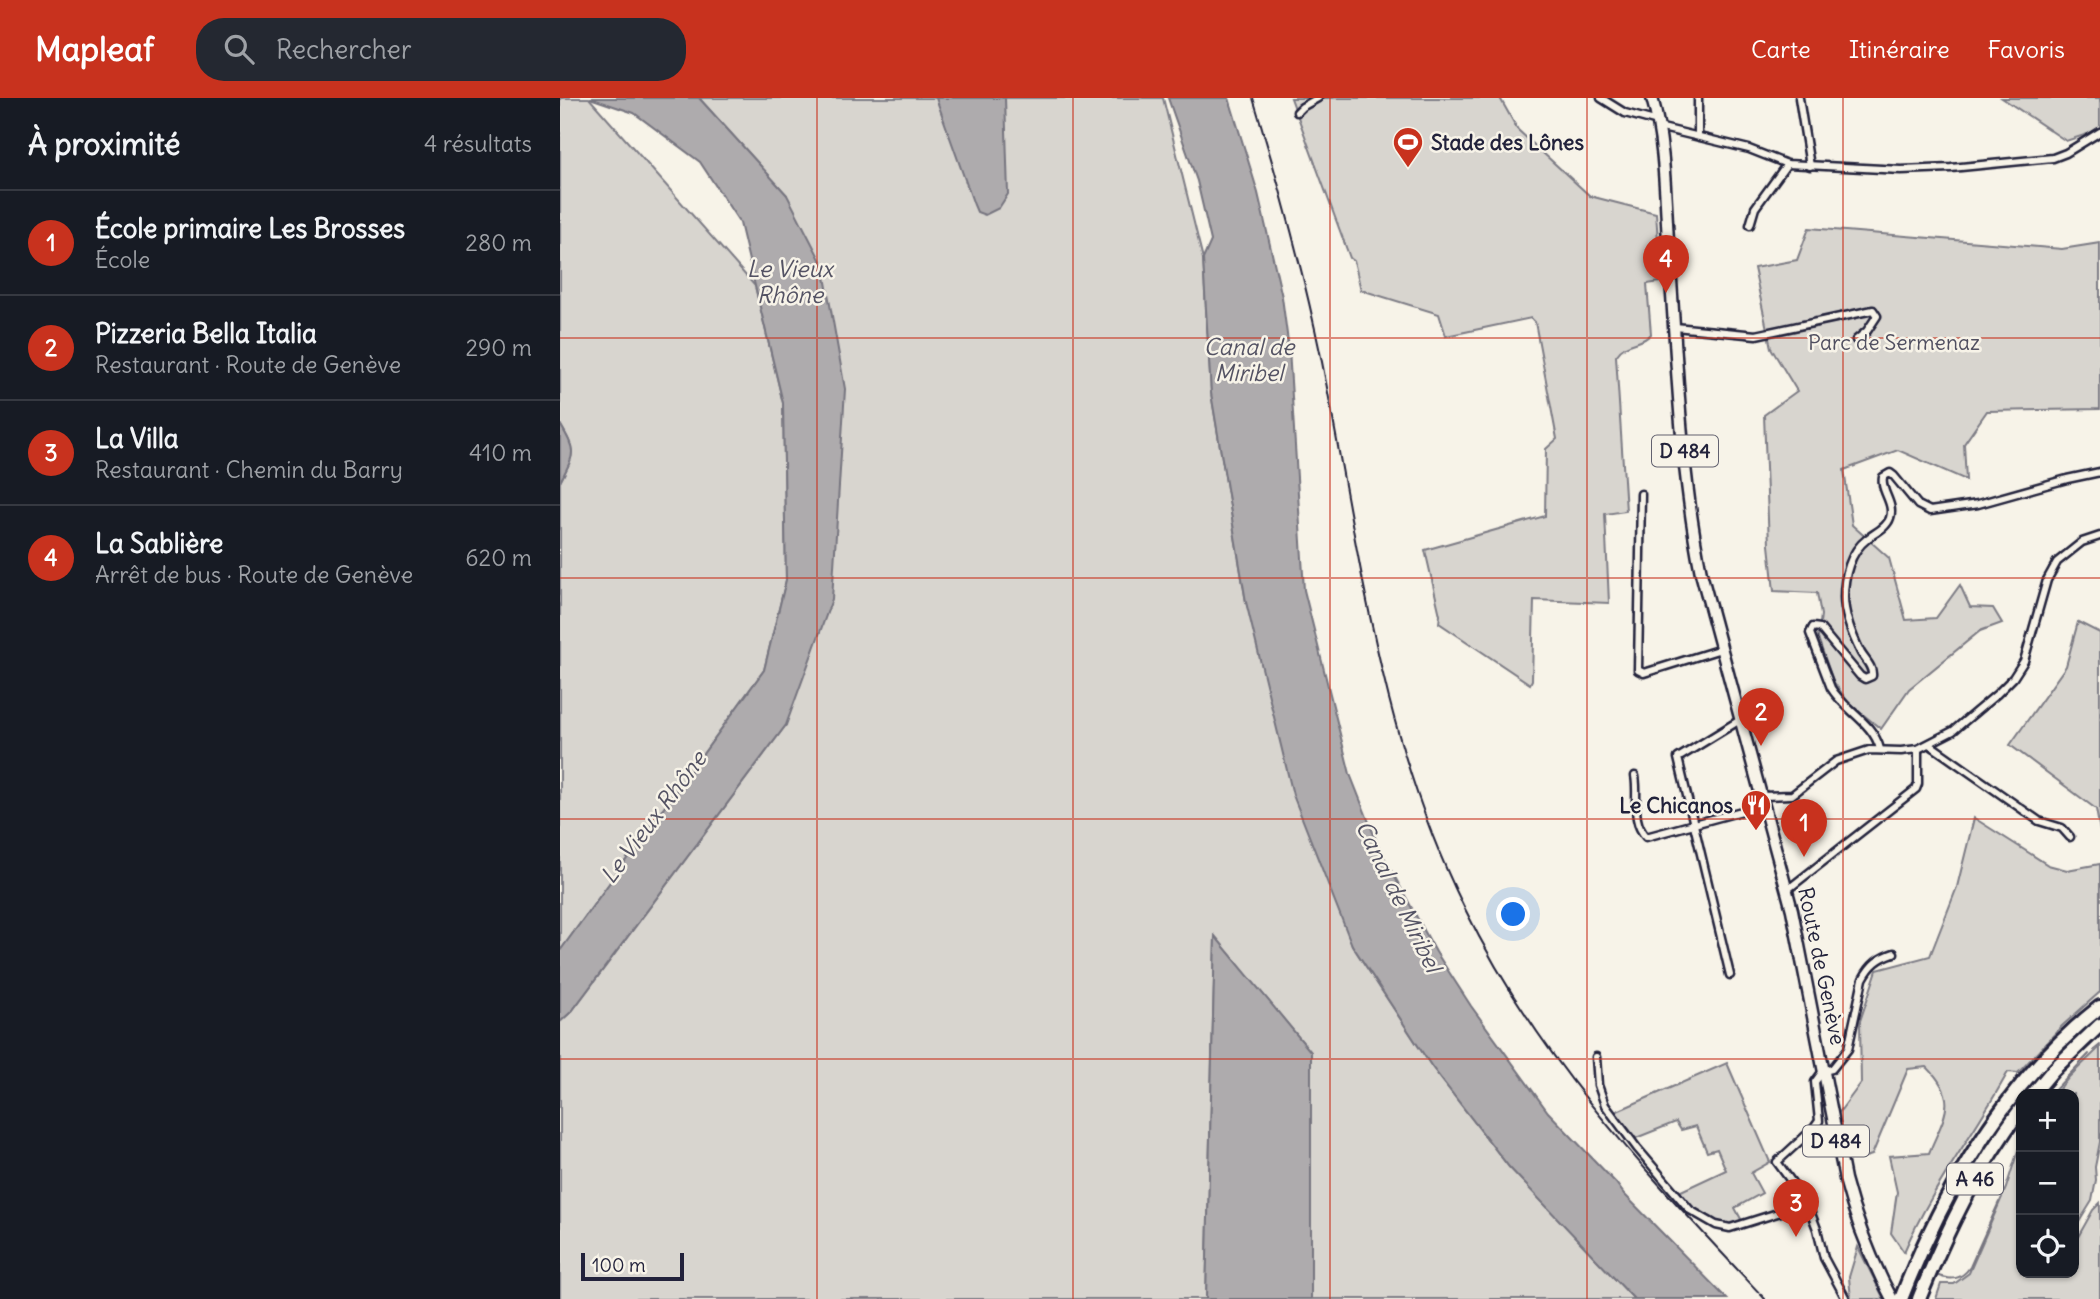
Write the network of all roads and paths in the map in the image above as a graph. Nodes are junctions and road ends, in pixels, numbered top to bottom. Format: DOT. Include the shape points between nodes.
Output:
graph roads {
  1 [pos="1318,98"];
  2 [pos="1601,98"];
  3 [pos="1652,98"];
  4 [pos="1698,98"];
  5 [pos="1799,98"];
  6 [pos="1297,112"];
  7 [pos="1658,125"];
  8 [pos="2100,132"];
  9 [pos="1698,135"];
  10 [pos="1787,164"];
  11 [pos="1810,166"];
  12 [pos="1750,225"];
  13 [pos="1675,327"];
  14 [pos="1856,340"];
  15 [pos="2100,472"];
  16 [pos="1641,494"];
  17 [pos="2100,536"];
  18 [pos="1721,649"];
  19 [pos="1740,720"];
  20 [pos="1929,744"];
  21 [pos="1918,749"];
  22 [pos="1880,750"];
  23 [pos="1635,776"];
  24 [pos="1762,800"];
  25 [pos="1694,825"];
  26 [pos="2070,837"];
  27 [pos="1787,890"];
  28 [pos="1894,953"];
  29 [pos="1730,975"];
  30 [pos="2100,1007"];
  31 [pos="2100,1025"];
  32 [pos="1596,1057"];
  33 [pos="1824,1071"];
  34 [pos="2037,1089"];
  35 [pos="2016,1116"];
  36 [pos="1809,1208"];
  37 [pos="1846,1299"];
  38 [pos="1892,1299"];
  39 [pos="1901,1299"];
  40 [pos="1919,1299"];
  1 -- 6 [label="street"];
  2 -- 7 [label="street"];
  3 -- 7 [label="main road, Route de Genève / D 484"];
  4 -- 9 [label="street"];
  5 -- 11 [label="street"];
  7 -- 9 [label="street"];
  7 -- 13 [label="main road, Route de Genève / D 484"];
  8 -- 11 [label="street" via="2066,153 2044,159 1901,170"];
  9 -- 10 [label="street"];
  10 -- 11 [label="street"];
  10 -- 12 [label="street" via="1755,208"];
  13 -- 14 [label="street" via="1756,335 1873,310 1877,316"];
  13 -- 18 [label="main road, Route de Genève / D 484" via="1696,548"];
  15 -- 22 [label="street" via="1978,505 1930,511 1918,505 1894,476 1882,477 1891,517 1853,555 1844,586 1846,614 1872,676 1860,676 1820,628 1813,627 1811,633 1836,696 1873,731"];
  16 -- 18 [label="street" via="1638,670 1644,673"];
  17 -- 20 [label="street" via="2071,549 2051,570 2024,662 2013,678 1953,731"];
  18 -- 19 [label="main road, Route de Genève / D 484"];
  19 -- 24 [label="main road, Route de Genève / D 484"];
  19 -- 25 [label="street" via="1678,758"];
  20 -- 21 [label="street"];
  20 -- 26 [label="street" via="2039,821 2062,828"];
  21 -- 22 [label="street"];
  21 -- 27 [label="street" via="1916,789"];
  22 -- 24 [label="street" via="1836,761 1791,795"];
  23 -- 25 [label="street" via="1642,833 1649,837"];
  24 -- 25 [label="street"];
  24 -- 27 [label="main road, Route de Genève / D 484"];
  25 -- 29 [label="street"];
  27 -- 33 [label="main road, Route de Genève / D 484"];
  28 -- 33 [label="street" via="1878,959 1867,971 1848,1049 1832,1069"];
  30 -- 39 [label="highway, A 46" via="2064,1038 2011,1097 1961,1173 1922,1246"];
  31 -- 34 [label="highway"];
  32 -- 36 [label="street" via="1600,1094 1609,1112 1682,1202 1700,1217 1730,1228"];
  33 -- 36 [label="street" via="1815,1082 1819,1121 1777,1162"];
  33 -- 38 [label="main road, Route de Genève / D 484" via="1853,1210"];
  35 -- 40 [label="highway, A 46" via="1978,1173"];
  36 -- 37 [label="street" via="1824,1258"];
}
